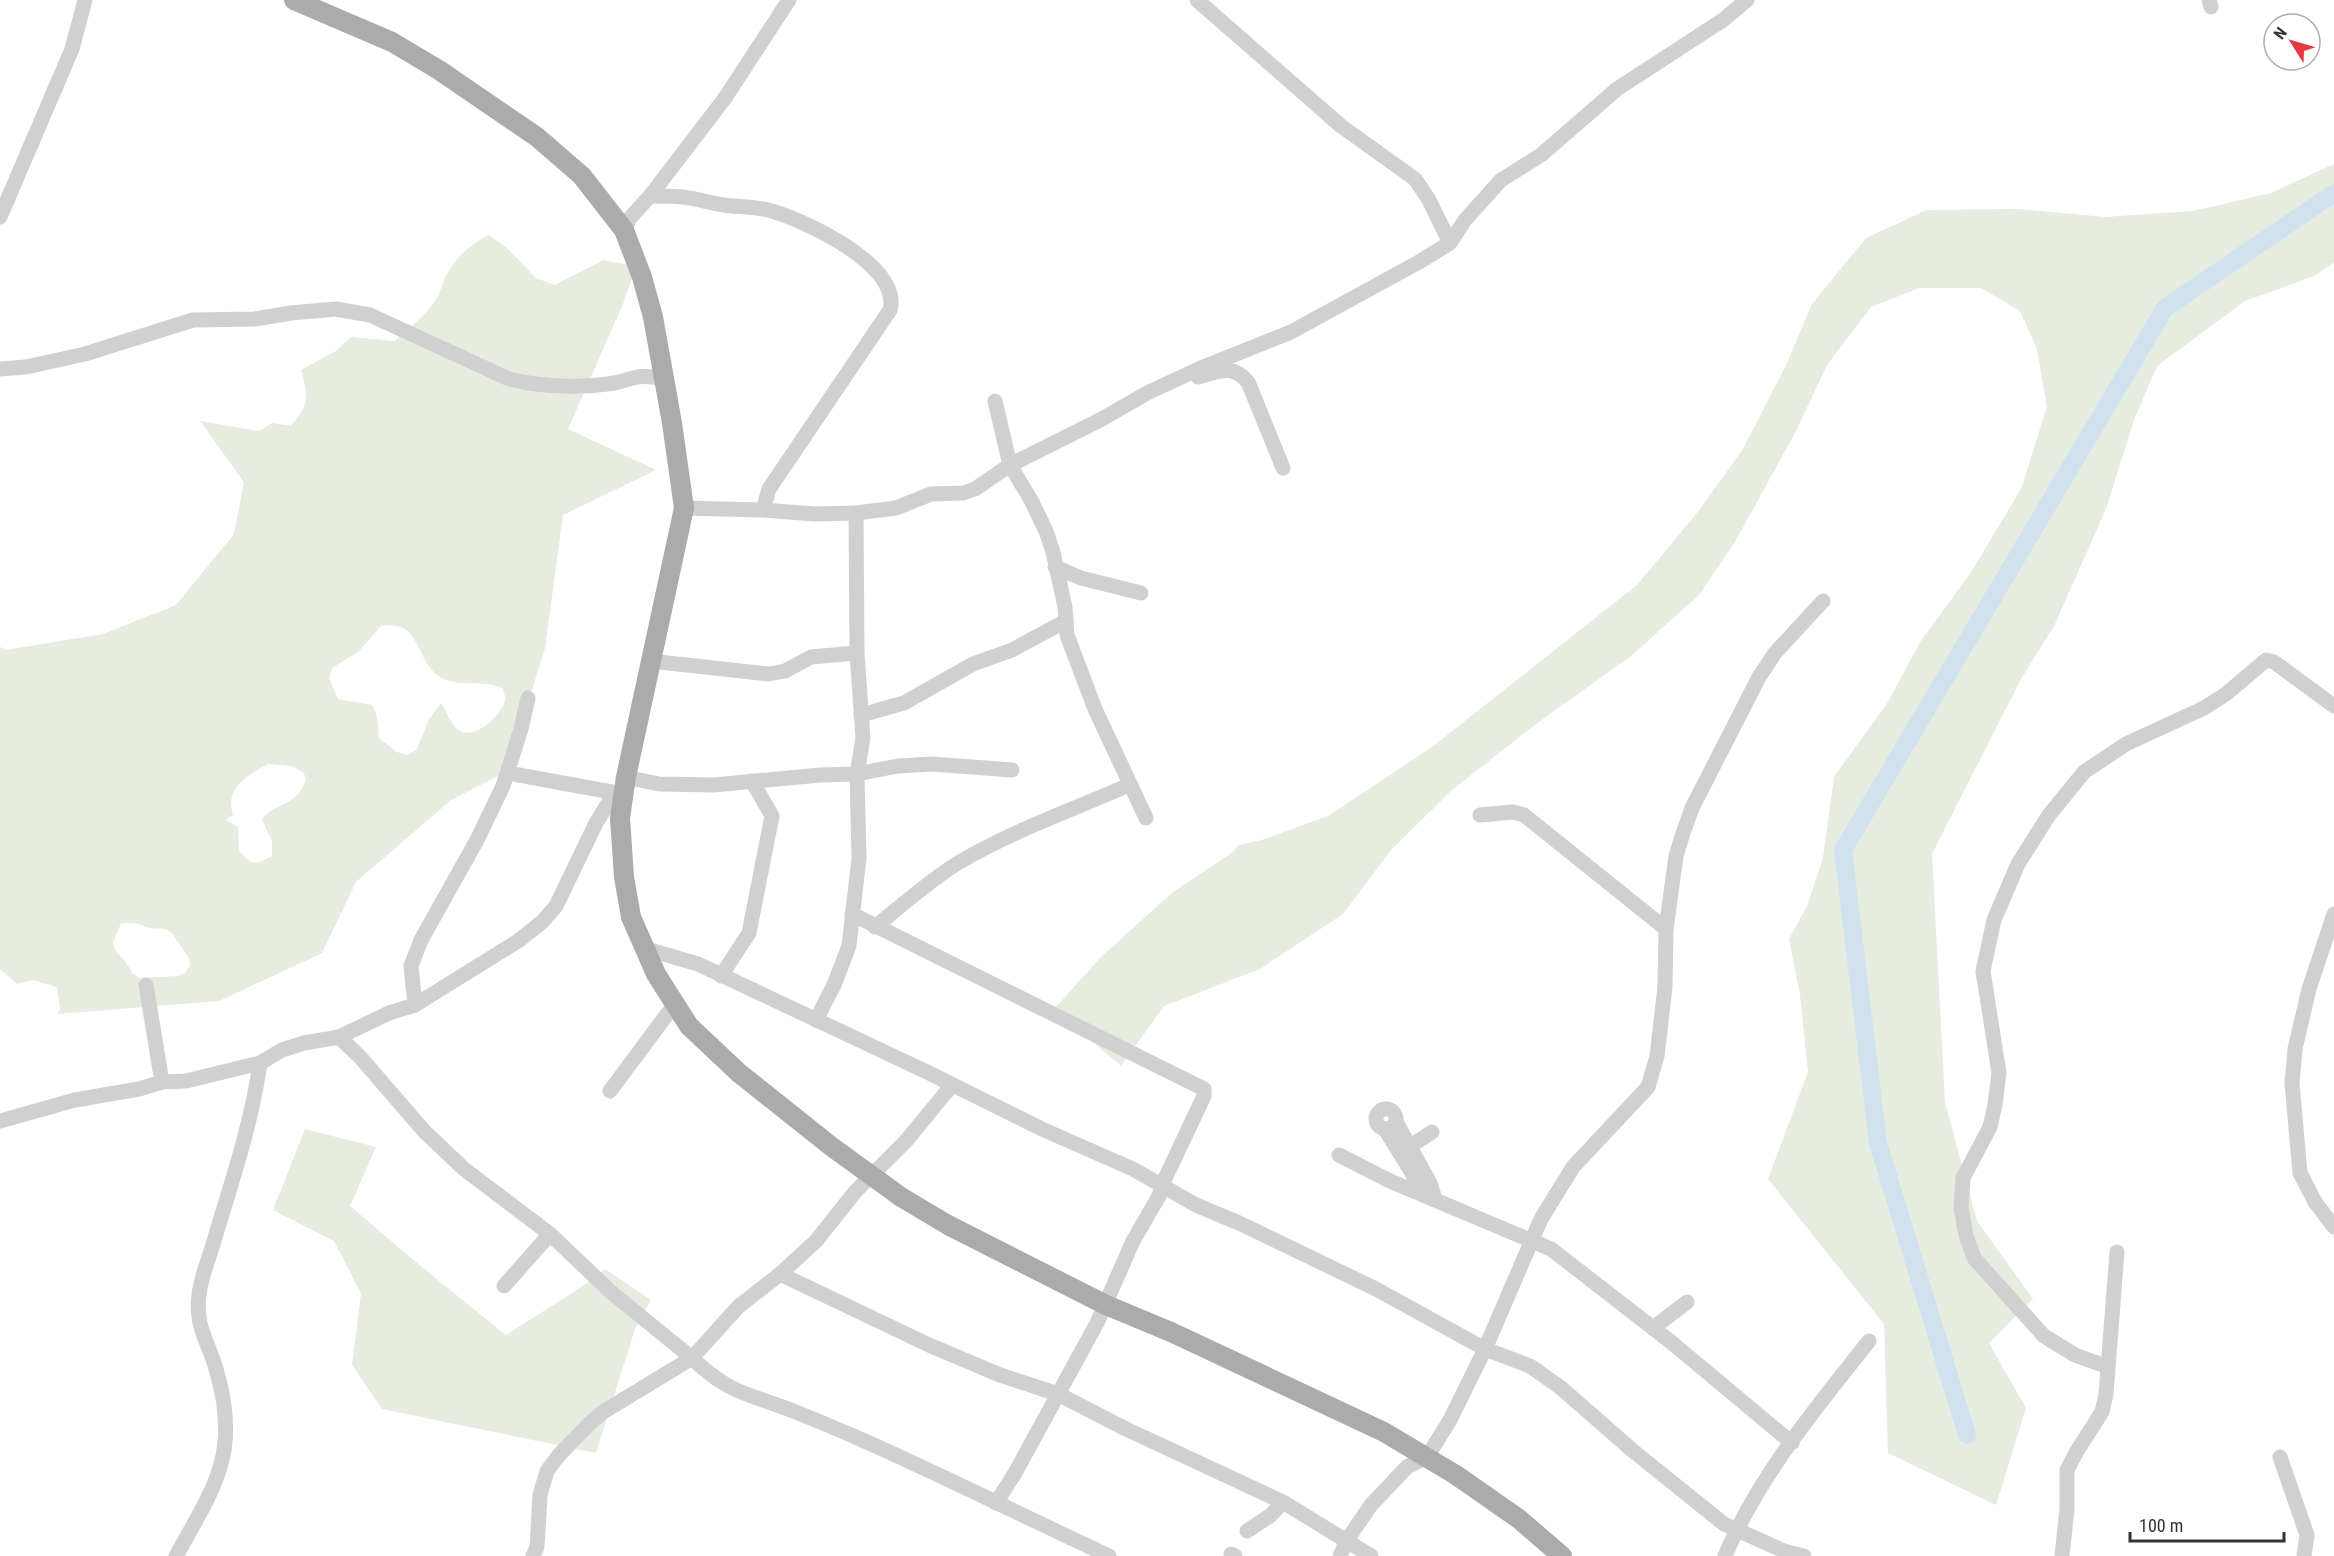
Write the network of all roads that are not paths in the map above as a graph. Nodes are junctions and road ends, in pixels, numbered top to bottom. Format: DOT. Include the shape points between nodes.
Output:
graph roads {
  1 [pos="86,0"];
  2 [pos="294,0"];
  3 [pos="789,0"];
  4 [pos="1197,0"];
  5 [pos="1747,0"];
  6 [pos="650,196"];
  7 [pos="0,217"];
  8 [pos="624,230"];
  9 [pos="1450,243"];
  10 [pos="0,369"];
  11 [pos="663,379"];
  12 [pos="1168,383"];
  13 [pos="995,401"];
  14 [pos="1010,465"];
  15 [pos="1284,468"];
  16 [pos="684,508"];
  17 [pos="763,510"];
  18 [pos="856,513"];
  19 [pos="1055,567"];
  20 [pos="1141,593"];
  21 [pos="1823,601"];
  22 [pos="1066,621"];
  23 [pos="857,653"];
  24 [pos="650,661"];
  25 [pos="528,698"];
  26 [pos="2334,706"];
  27 [pos="861,715"];
  28 [pos="1011,770"];
  29 [pos="508,773"];
  30 [pos="857,774"];
  31 [pos="752,781"];
  32 [pos="1129,785"];
  33 [pos="623,786"];
  34 [pos="1480,815"];
  35 [pos="1146,818"];
  36 [pos="852,914"];
  37 [pos="2334,914"];
  38 [pos="875,927"];
  39 [pos="1666,929"];
  40 [pos="643,948"];
  41 [pos="721,976"];
  42 [pos="146,985"];
  43 [pos="415,1005"];
  44 [pos="674,1005"];
  45 [pos="816,1020"];
  46 [pos="339,1037"];
  47 [pos="260,1062"];
  48 [pos="162,1082"];
  49 [pos="952,1085"];
  50 [pos="610,1091"];
  51 [pos="0,1121"];
  52 [pos="1432,1132"];
  53 [pos="1409,1147"];
  54 [pos="1339,1155"];
  55 [pos="872,1175"];
  56 [pos="1162,1185"];
  57 [pos="1420,1192"];
  58 [pos="1435,1199"];
  59 [pos="2334,1227"];
  60 [pos="550,1234"];
  61 [pos="1533,1239"];
  62 [pos="2117,1252"];
  63 [pos="780,1274"];
  64 [pos="504,1286"];
  65 [pos="1687,1302"];
  66 [pos="1106,1305"];
  67 [pos="1653,1328"];
  68 [pos="1869,1341"];
  69 [pos="1485,1348"];
  70 [pos="692,1358"];
  71 [pos="2108,1367"];
  72 [pos="1058,1394"];
  73 [pos="1792,1443"];
  74 [pos="1428,1457"];
  75 [pos="2280,1457"];
  76 [pos="1283,1502"];
  77 [pos="996,1503"];
  78 [pos="1736,1530"];
  79 [pos="1247,1531"];
  80 [pos="1347,1540"];
  81 [pos="176,1556"];
  82 [pos="533,1556"];
  83 [pos="1109,1556"];
  84 [pos="1340,1556"];
  85 [pos="1371,1556"];
  86 [pos="1562,1556"];
  87 [pos="1725,1556"];
  88 [pos="1804,1556"];
  89 [pos="2062,1556"];
  90 [pos="2304,1556"];
  1 -- 7 [label="street" via="72,49"];
  2 -- 8 [label="main road" via="392,42 537,137 582,176"];
  3 -- 6 [label="street" via="725,98"];
  4 -- 9 [label="street" via="1341,126 1415,178"];
  5 -- 9 [label="street" via="1723,20 1617,88 1541,156 1501,180"];
  6 -- 8 [label="street"];
  6 -- 17 [label="street" via="770,210 819,231 866,259 890,293 890,310 769,489"];
  8 -- 11 [label="main road" via="649,297"];
  9 -- 12 [label="street" via="1291,332"];
  10 -- 11 [label="street" via="86,354 193,320 255,319 336,309 370,315 509,380 567,387 611,384 637,375"];
  11 -- 16 [label="main road"];
  12 -- 14 [label="street"];
  12 -- 15 [label="street" via="1237,371 1248,382"];
  13 -- 14 [label="street"];
  14 -- 18 [label="street" via="963,493 931,494 896,508"];
  14 -- 19 [label="street" via="1046,531"];
  16 -- 17 [label="street"];
  16 -- 24 [label="main road"];
  17 -- 18 [label="street"];
  18 -- 23 [label="street"];
  19 -- 20 [label="street" via="1081,578"];
  19 -- 22 [label="street"];
  21 -- 39 [label="street" via="1759,677 1692,808 1676,856"];
  22 -- 27 [label="street" via="1012,650 973,664 904,703"];
  22 -- 32 [label="street" via="1067,635"];
  23 -- 24 [label="street" via="811,657 785,671 769,674"];
  23 -- 27 [label="street"];
  24 -- 33 [label="main road"];
  25 -- 29 [label="street"];
  26 -- 71 [label="street" via="2266,660 2204,708 2126,744 2084,772 2049,815 2018,864 1994,920 1983,970 1999,1073 1990,1127 1963,1178 1961,1208 1966,1235 1974,1258 2044,1336 2074,1355"];
  27 -- 30 [label="street"];
  28 -- 30 [label="street" via="932,764"];
  29 -- 33 [label="street"];
  29 -- 43 [label="street" via="477,840 421,939 411,966"];
  30 -- 31 [label="street"];
  30 -- 36 [label="street" via="859,858"];
  31 -- 33 [label="street"];
  31 -- 41 [label="street" via="772,816 749,933"];
  32 -- 35 [label="street"];
  32 -- 38 [label="street" via="958,863"];
  33 -- 40 [label="main road" via="620,818 624,877 631,917"];
  33 -- 43 [label="street" via="596,823 556,906 542,922"];
  34 -- 39 [label="street" via="1524,815"];
  36 -- 38 [label="street"];
  36 -- 45 [label="street" via="849,946"];
  37 -- 59 [label="street" via="2309,989 2295,1049 2292,1083 2300,1173"];
  38 -- 56 [label="street" via="1204,1089"];
  39 -- 61 [label="street" via="1665,987 1657,1056 1648,1086 1573,1167"];
  40 -- 41 [label="street" via="698,963"];
  40 -- 44 [label="main road"];
  41 -- 45 [label="street"];
  42 -- 48 [label="street"];
  43 -- 46 [label="street"];
  44 -- 50 [label="street"];
  44 -- 55 [label="main road" via="689,1026 739,1073"];
  45 -- 49 [label="street"];
  46 -- 47 [label="street" via="304,1043"];
  46 -- 60 [label="street" via="464,1169"];
  47 -- 48 [label="street" via="186,1081"];
  47 -- 81 [label="street" via="245,1134 199,1293 198,1322 222,1388 227,1445 223,1464 201,1513"];
  48 -- 51 [label="street"];
  49 -- 55 [label="street"];
  49 -- 56 [label="street"];
  52 -- 53 [label="street"];
  53 -- 57 [label="street" via="1390,1126"];
  53 -- 58 [label="street"];
  54 -- 57 [label="street"];
  55 -- 63 [label="street" via="816,1241"];
  55 -- 66 [label="main road" via="948,1225"];
  56 -- 66 [label="street"];
  56 -- 69 [label="street" via="1196,1205 1376,1288"];
  57 -- 58 [label="street"];
  58 -- 61 [label="street"];
  60 -- 64 [label="street"];
  60 -- 70 [label="street" via="612,1293"];
  61 -- 67 [label="street"];
  61 -- 69 [label="street"];
  62 -- 71 [label="street"];
  63 -- 70 [label="street" via="738,1307"];
  63 -- 72 [label="street" via="929,1345"];
  65 -- 67 [label="street"];
  66 -- 72 [label="street"];
  66 -- 74 [label="main road" via="1384,1432"];
  67 -- 73 [label="street"];
  68 -- 73 [label="street"];
  69 -- 74 [label="street"];
  69 -- 78 [label="street" via="1530,1366 1560,1387 1632,1450"];
  70 -- 77 [label="street" via="718,1382 745,1396 850,1435"];
  70 -- 82 [label="street" via="603,1412 559,1455 547,1471 540,1495"];
  71 -- 89 [label="street" via="2102,1412 2067,1470"];
  72 -- 76 [label="street"];
  72 -- 77 [label="street"];
  73 -- 78 [label="street"];
  74 -- 80 [label="street" via="1407,1467 1371,1505"];
  74 -- 86 [label="main road" via="1519,1519"];
  75 -- 90 [label="street" via="2307,1535"];
  76 -- 79 [label="street"];
  76 -- 80 [label="street"];
  77 -- 83 [label="street"];
  78 -- 87 [label="street"];
  78 -- 88 [label="street"];
  80 -- 84 [label="street"];
  80 -- 85 [label="street"];
}
